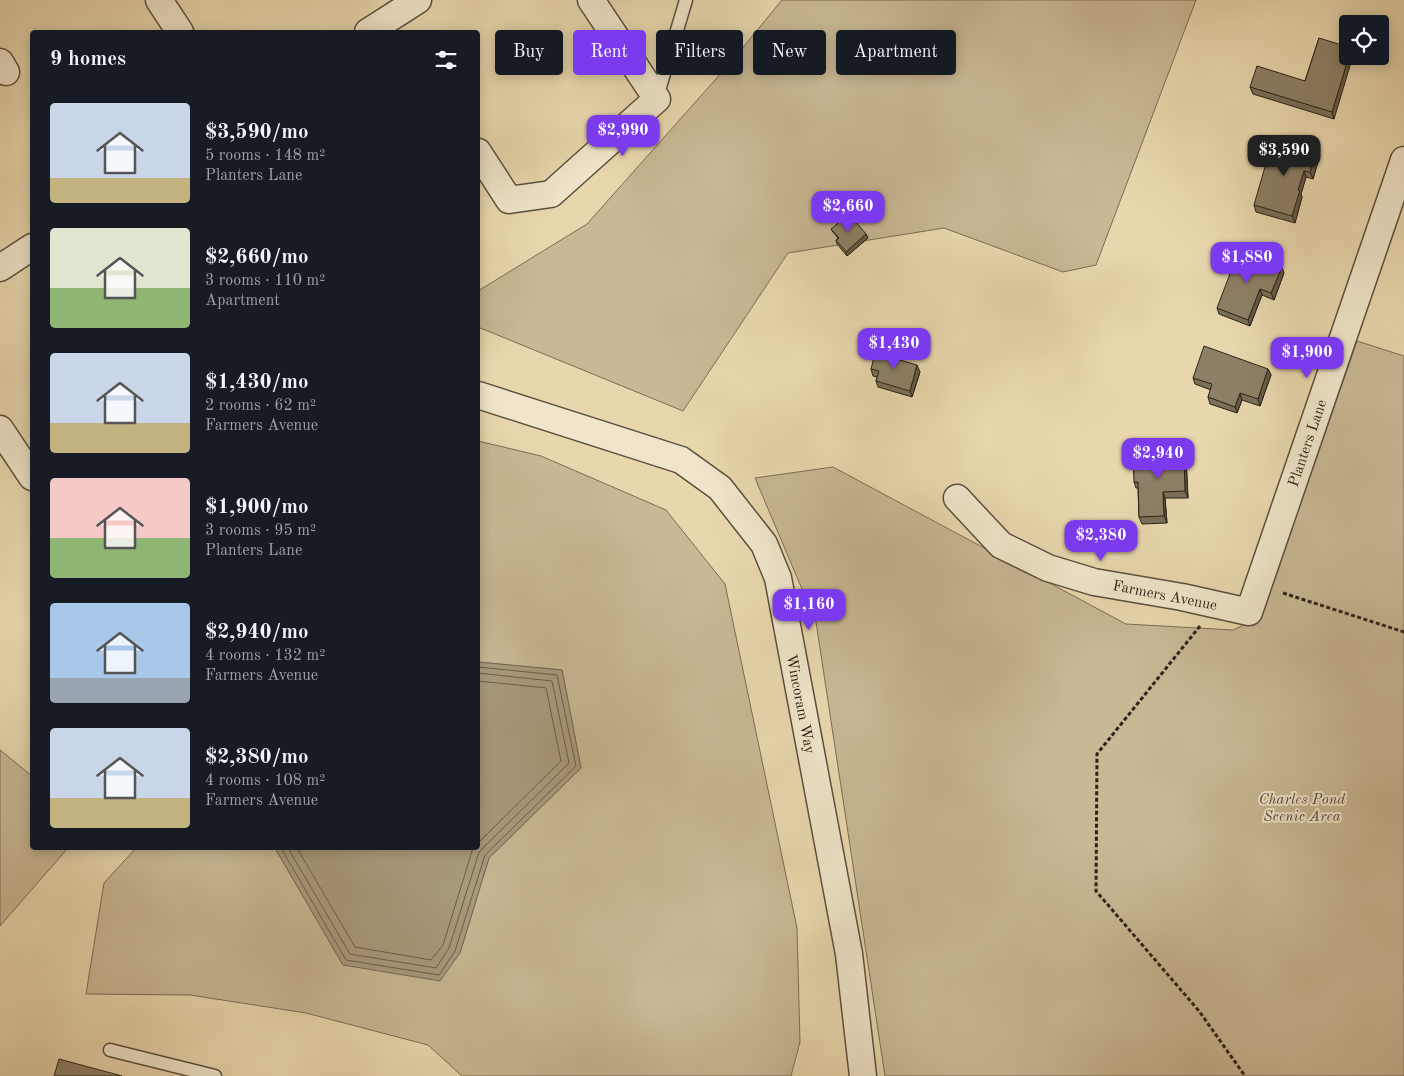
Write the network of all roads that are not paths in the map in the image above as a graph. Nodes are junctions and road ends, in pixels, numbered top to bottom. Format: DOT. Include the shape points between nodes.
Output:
graph roads {
  1 [pos="159,0"];
  2 [pos="418,0"];
  3 [pos="591,0"];
  4 [pos="686,0"];
  5 [pos="384,28"];
  6 [pos="179,30"];
  7 [pos="657,99"];
  8 [pos="480,155"];
  9 [pos="1404,160"];
  10 [pos="30,249"];
  11 [pos="0,268"];
  12 [pos="480,396"];
  13 [pos="0,429"];
  14 [pos="30,475"];
  15 [pos="957,498"];
  16 [pos="1249,612"];
  17 [pos="110,1050"];
  18 [pos="196,1074"];
  19 [pos="215,1076"];
  20 [pos="863,1076"];
  1 -- 6 [label="street"];
  2 -- 5 [label="street"];
  3 -- 7 [label="street"];
  4 -- 7 [label="lane"];
  7 -- 8 [label="street" via="551,194 510,200"];
  9 -- 16 [label="street, Planters Lane"];
  10 -- 11 [label="street"];
  12 -- 20 [label="street, Wincoram Way" via="681,460 720,488 764,544 778,578 847,945"];
  13 -- 14 [label="street"];
  15 -- 16 [label="street, Farmers Avenue" via="1001,544 1048,568 1094,582"];
  17 -- 18 [label="lane"];
  18 -- 19 [label="lane"];
}
